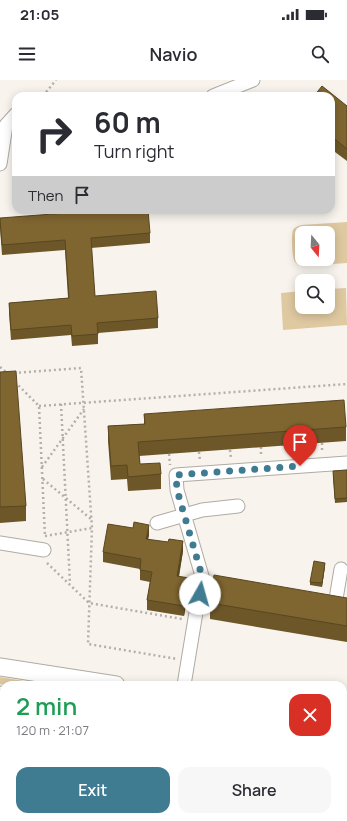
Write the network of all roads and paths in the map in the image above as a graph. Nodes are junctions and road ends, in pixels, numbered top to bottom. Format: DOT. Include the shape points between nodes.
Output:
graph roads {
  1 [pos="56,80"];
  2 [pos="253,80"];
  3 [pos="46,92"];
  4 [pos="223,92"];
  5 [pos="12,118"];
  6 [pos="0,164"];
  7 [pos="0,367"];
  8 [pos="6,373"];
  9 [pos="347,384"];
  10 [pos="83,402"];
  11 [pos="61,404"];
  12 [pos="39,406"];
  13 [pos="84,409"];
  14 [pos="63,438"];
  15 [pos="169,454"];
  16 [pos="347,463"];
  17 [pos="42,467"];
  18 [pos="170,470"];
  19 [pos="42,479"];
  20 [pos="66,498"];
  21 [pos="238,506"];
  22 [pos="184,515"];
  23 [pos="92,520"];
  24 [pos="157,523"];
  25 [pos="92,528"];
  26 [pos="68,533"];
  27 [pos="0,543"];
  28 [pos="44,555"];
  29 [pos="341,569"];
  30 [pos="70,584"];
  31 [pos="336,599"];
  32 [pos="90,604"];
  33 [pos="195,621"];
  34 [pos="188,661"];
  35 [pos="0,666"];
  36 [pos="92,681"];
  37 [pos="185,681"];
  1 -- 3 [label="path"];
  2 -- 4 [label="street"];
  5 -- 6 [label="street" via="6,125"];
  7 -- 8 [label="path"];
  8 -- 10 [label="path" via="81,368"];
  8 -- 12 [label="path"];
  9 -- 10 [label="path"];
  10 -- 11 [label="path"];
  10 -- 13 [label="path"];
  11 -- 12 [label="path"];
  11 -- 14 [label="path"];
  12 -- 17 [label="path"];
  13 -- 14 [label="path"];
  13 -- 23 [label="path"];
  14 -- 17 [label="path"];
  14 -- 20 [label="path"];
  15 -- 18 [label="path"];
  16 -- 22 [label="street" via="176,475"];
  17 -- 19 [label="path"];
  19 -- 20 [label="path"];
  19 -- 26 [label="path" via="45,536"];
  20 -- 23 [label="path"];
  20 -- 26 [label="path"];
  21 -- 22 [label="street"];
  22 -- 24 [label="street"];
  22 -- 33 [label="street" via="206,577"];
  23 -- 25 [label="path"];
  25 -- 26 [label="path"];
  25 -- 32 [label="path"];
  26 -- 30 [label="path"];
  27 -- 28 [label="street"];
  28 -- 30 [label="path"];
  29 -- 31 [label="street"];
  30 -- 32 [label="path"];
  32 -- 33 [label="path"];
  32 -- 34 [label="path" via="88,644"];
  33 -- 34 [label="street"];
  34 -- 37 [label="street"];
  35 -- 36 [label="main road"];
}
